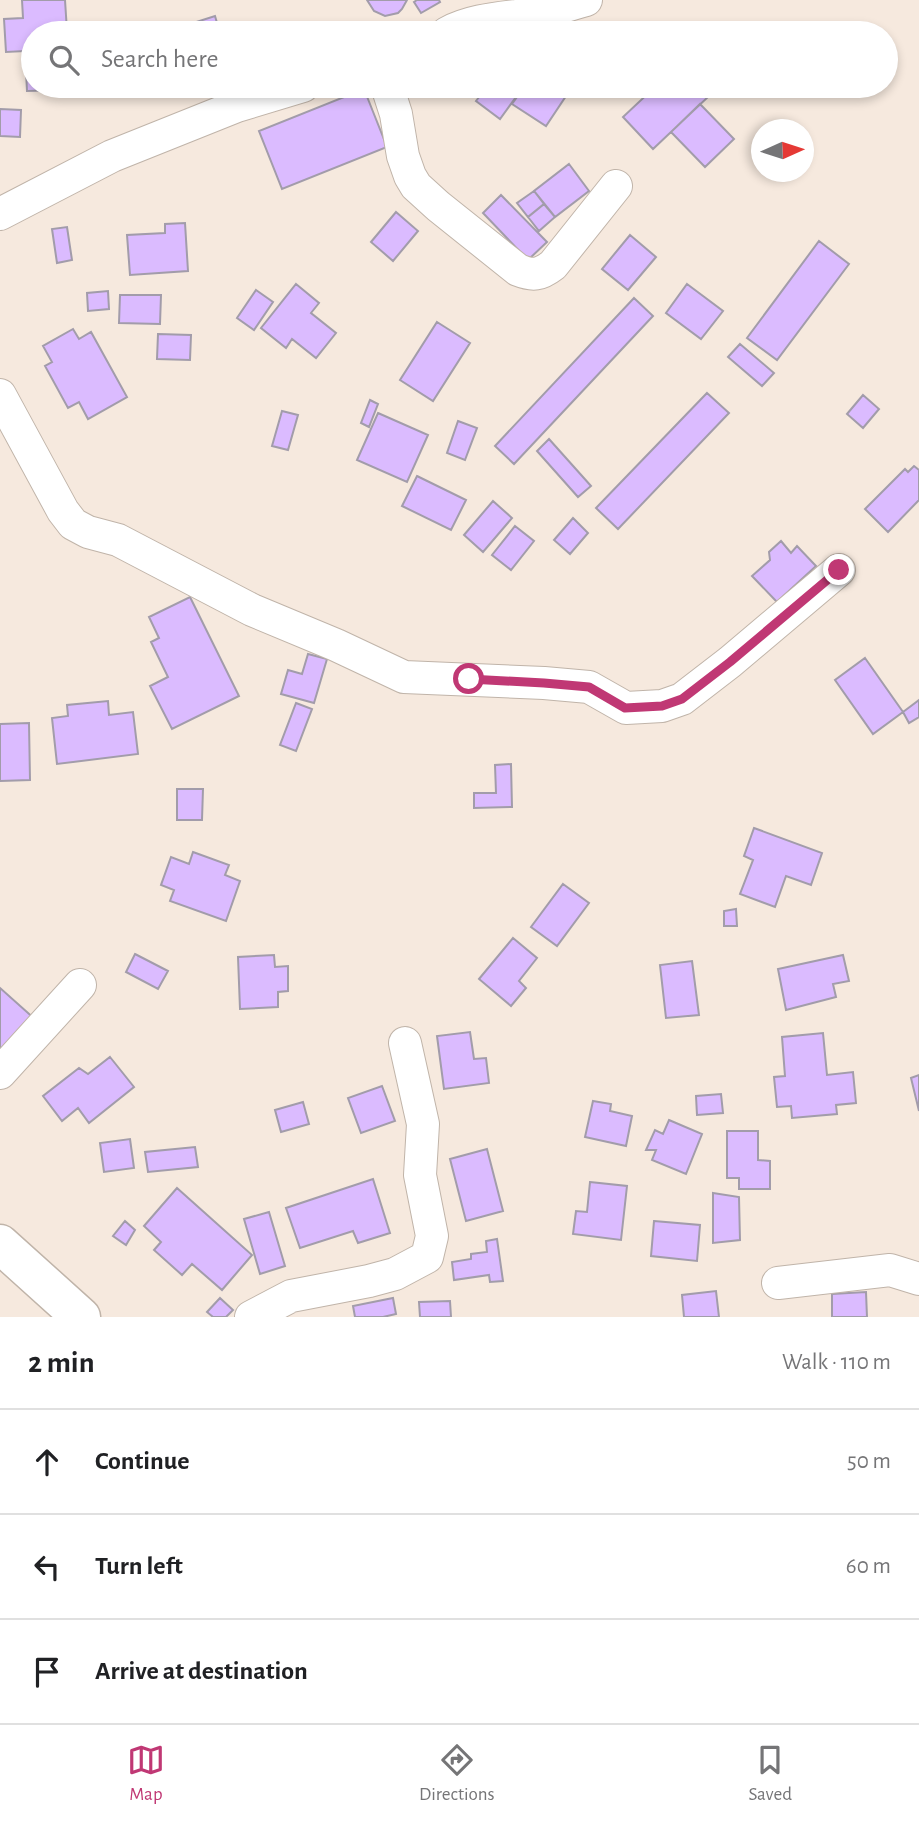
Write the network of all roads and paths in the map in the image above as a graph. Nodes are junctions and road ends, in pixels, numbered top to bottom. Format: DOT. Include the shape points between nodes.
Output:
graph roads {
  1 [pos="586,0"];
  2 [pos="482,21"];
  3 [pos="263,98"];
  4 [pos="391,98"];
  5 [pos="616,186"];
  6 [pos="0,214"];
  7 [pos="0,396"];
  8 [pos="839,570"];
  9 [pos="80,985"];
  10 [pos="405,1043"];
  11 [pos="0,1073"];
  12 [pos="0,1244"];
  13 [pos="919,1279"];
  14 [pos="778,1283"];
  15 [pos="81,1317"];
  16 [pos="251,1317"];
  1 -- 2 [label="street"];
  3 -- 6 [label="street" via="112,156"];
  4 -- 5 [label="street" via="403,156 416,186 517,270 531,275 553,265"];
  7 -- 8 [label="street" via="73,524 118,540 252,610 404,677 589,687 625,708 662,706 682,699"];
  9 -- 11 [label="street"];
  10 -- 16 [label="street" via="423,1124 420,1175 432,1236 427,1257 395,1274 291,1296"];
  12 -- 15 [label="highway"];
  13 -- 14 [label="street" via="890,1270"];
}
